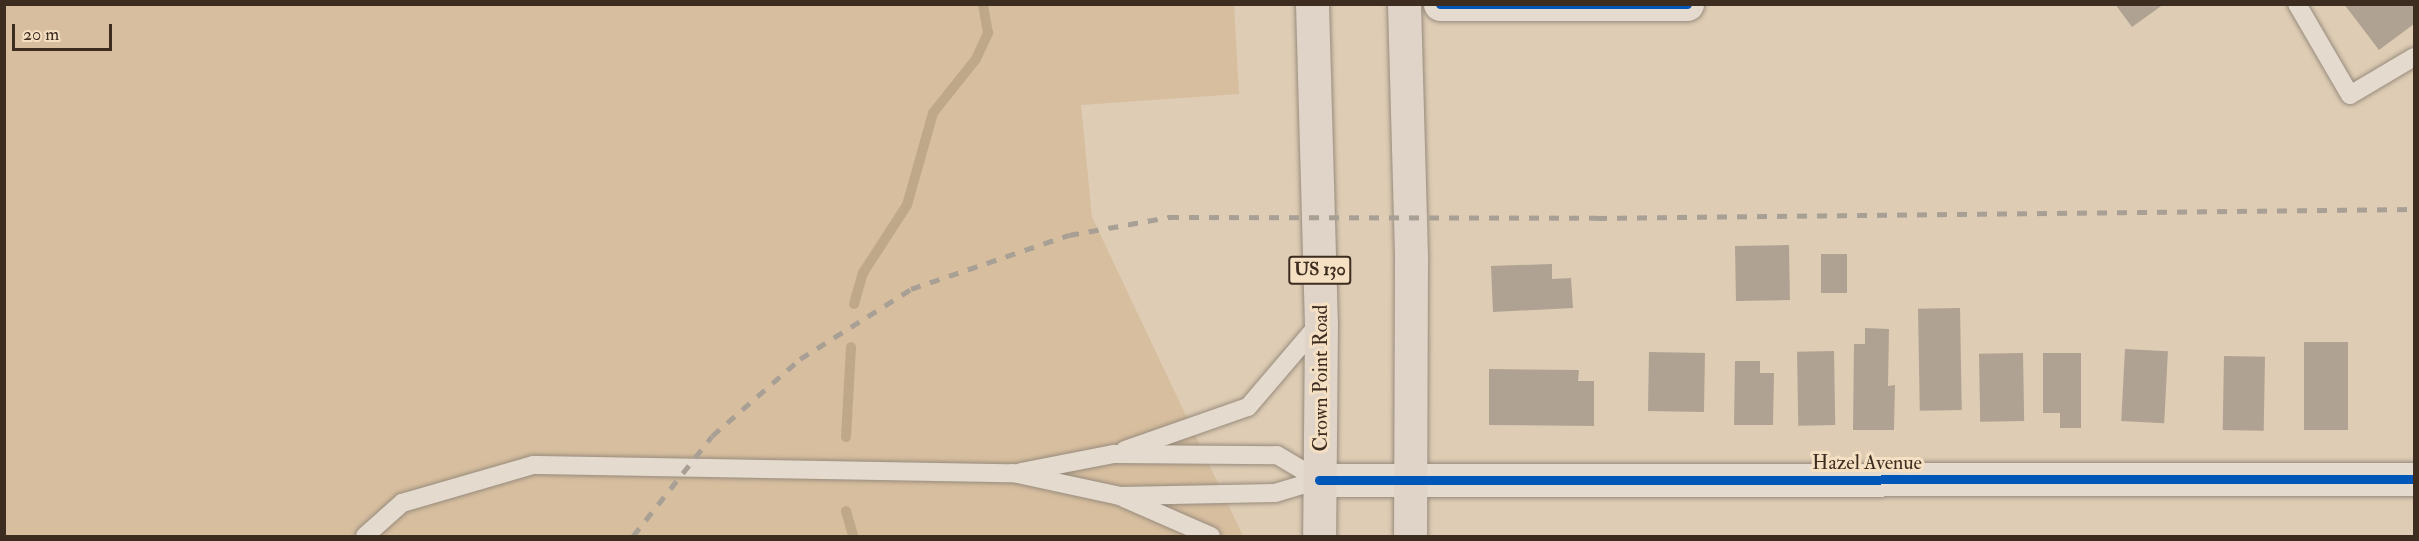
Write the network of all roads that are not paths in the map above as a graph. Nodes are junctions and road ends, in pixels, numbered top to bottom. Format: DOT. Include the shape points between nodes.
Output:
graph roads {
  1 [pos="1312,4"];
  2 [pos="1404,4"];
  3 [pos="1440,4"];
  4 [pos="1687,4"];
  5 [pos="2297,4"];
  6 [pos="2415,57"];
  7 [pos="1321,323"];
  8 [pos="1114,454"];
  9 [pos="1013,473"];
  10 [pos="2415,479"];
  11 [pos="1319,480"];
  12 [pos="1410,481"];
  13 [pos="1120,496"];
  14 [pos="365,537"];
  15 [pos="1211,537"];
  16 [pos="1319,537"];
  17 [pos="1410,537"];
  1 -- 7 [label="highway, Crown Point Road / US 130"];
  2 -- 12 [label="highway"];
  3 -- 4 [label="street"];
  5 -- 6 [label="lane" via="2350,95"];
  7 -- 8 [label="lane" via="1248,407"];
  7 -- 11 [label="highway, Crown Point Road / US 130"];
  8 -- 9 [label="lane"];
  8 -- 11 [label="lane" via="1277,455"];
  9 -- 13 [label="lane"];
  9 -- 14 [label="lane" via="533,465 402,503"];
  10 -- 12 [label="street, Hazel Avenue"];
  11 -- 12 [label="street, Hazel Avenue"];
  11 -- 13 [label="lane" via="1275,493"];
  11 -- 16 [label="highway, Crown Point Road / US 130"];
  12 -- 17 [label="highway"];
  13 -- 15 [label="lane"];
}
